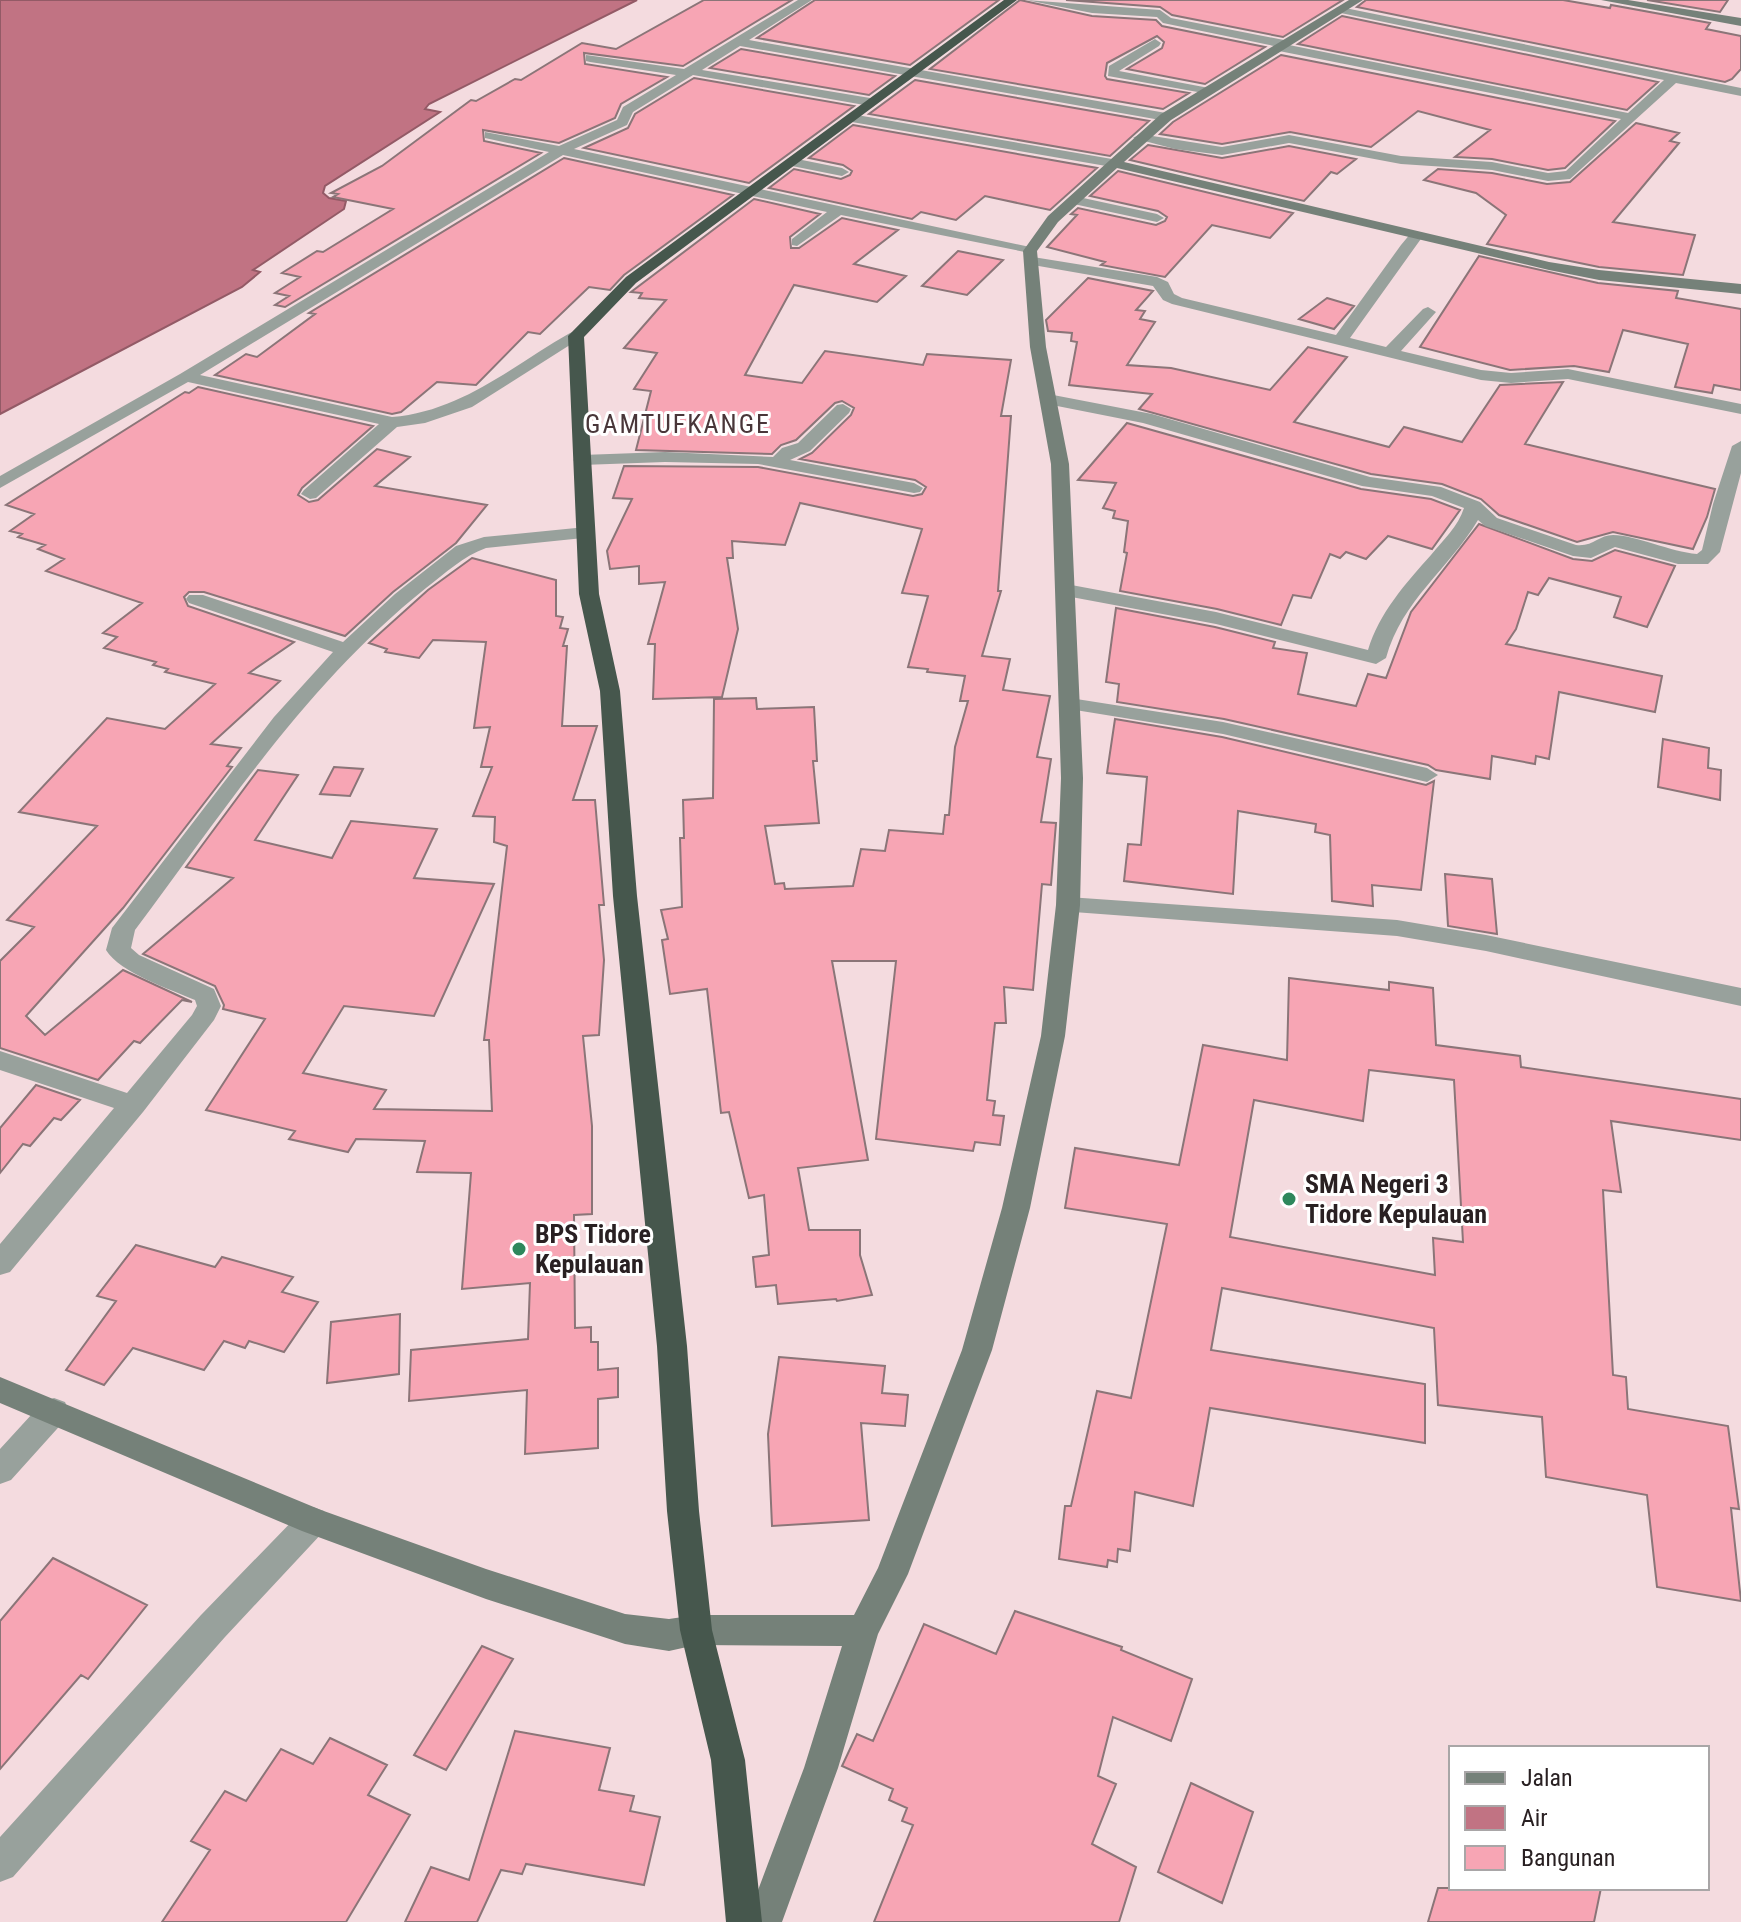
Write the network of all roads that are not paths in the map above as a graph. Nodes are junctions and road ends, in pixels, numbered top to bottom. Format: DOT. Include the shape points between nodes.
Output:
graph roads {
  1 [pos="806,0"];
  2 [pos="1011,0"];
  3 [pos="1032,0"];
  4 [pos="1607,0"];
  5 [pos="1168,3"];
  6 [pos="1160,14"];
  7 [pos="1339,15"];
  8 [pos="1741,22"];
  9 [pos="739,42"];
  10 [pos="1155,43"];
  11 [pos="1281,45"];
  12 [pos="590,58"];
  13 [pos="911,71"];
  14 [pos="687,72"];
  15 [pos="1674,78"];
  16 [pos="1205,91"];
  17 [pos="1741,92"];
  18 [pos="870,102"];
  19 [pos="1166,117"];
  20 [pos="1629,117"];
  21 [pos="851,118"];
  22 [pos="490,135"];
  23 [pos="1140,138"];
  24 [pos="561,150"];
  25 [pos="792,162"];
  26 [pos="1112,163"];
  27 [pos="842,172"];
  28 [pos="753,191"];
  29 [pos="1074,200"];
  30 [pos="838,210"];
  31 [pos="1157,218"];
  32 [pos="1416,236"];
  33 [pos="797,242"];
  34 [pos="1032,256"];
  35 [pos="1741,289"];
  36 [pos="1428,312"];
  37 [pos="576,336"];
  38 [pos="1341,339"];
  39 [pos="1389,354"];
  40 [pos="186,377"];
  41 [pos="1048,399"];
  42 [pos="843,409"];
  43 [pos="1741,409"];
  44 [pos="392,422"];
  45 [pos="1741,446"];
  46 [pos="582,460"];
  47 [pos="778,462"];
  48 [pos="0,483"];
  49 [pos="914,488"];
  50 [pos="310,494"];
  51 [pos="1474,506"];
  52 [pos="586,533"];
  53 [pos="1066,590"];
  54 [pos="196,599"];
  55 [pos="346,650"];
  56 [pos="1070,704"];
  57 [pos="1427,775"];
  58 [pos="1068,905"];
  59 [pos="1741,997"];
  60 [pos="0,1060"];
  61 [pos="134,1105"];
  62 [pos="0,1264"];
  63 [pos="0,1390"];
  64 [pos="54,1411"];
  65 [pos="0,1470"];
  66 [pos="313,1521"];
  67 [pos="696,1630"];
  68 [pos="863,1631"];
  69 [pos="0,1864"];
  70 [pos="744,1922"];
  71 [pos="764,1922"];
  1 -- 9 [label="street"];
  2 -- 13 [label="highway"];
  3 -- 6 [label="street"];
  4 -- 8 [label="street"];
  5 -- 6 [label="street"];
  6 -- 11 [label="street" via="1167,21"];
  7 -- 11 [label="street"];
  7 -- 15 [label="street"];
  9 -- 13 [label="street"];
  9 -- 14 [label="street"];
  10 -- 16 [label="street" via="1112,73"];
  11 -- 16 [label="street"];
  11 -- 20 [label="street"];
  12 -- 14 [label="street"];
  13 -- 18 [label="highway"];
  13 -- 19 [label="street"];
  14 -- 18 [label="street"];
  14 -- 24 [label="street" via="628,110 622,122"];
  15 -- 17 [label="street"];
  15 -- 20 [label="street"];
  16 -- 19 [label="street"];
  18 -- 21 [label="highway"];
  19 -- 23 [label="street"];
  20 -- 23 [label="street" via="1575,171 1557,177 1401,160 1289,139 1222,151"];
  21 -- 25 [label="highway"];
  21 -- 26 [label="street"];
  22 -- 24 [label="street"];
  23 -- 26 [label="street"];
  24 -- 28 [label="street"];
  24 -- 40 [label="street"];
  25 -- 27 [label="street"];
  25 -- 28 [label="highway"];
  26 -- 29 [label="street"];
  26 -- 32 [label="street"];
  28 -- 30 [label="street"];
  28 -- 37 [label="highway" via="631,280"];
  29 -- 31 [label="street"];
  29 -- 34 [label="street" via="1042,231"];
  30 -- 33 [label="street"];
  30 -- 34 [label="street"];
  32 -- 35 [label="street" via="1599,275"];
  32 -- 38 [label="street"];
  34 -- 38 [label="street" via="1157,282 1177,301"];
  34 -- 41 [label="street" via="1038,347"];
  36 -- 39 [label="street"];
  37 -- 44 [label="street" via="466,406 412,422"];
  37 -- 46 [label="highway"];
  38 -- 39 [label="street"];
  39 -- 43 [label="street" via="1496,378 1553,373 1588,377"];
  40 -- 44 [label="street"];
  40 -- 48 [label="street"];
  41 -- 51 [label="street" via="1146,418 1368,482 1435,491"];
  41 -- 53 [label="street" via="1060,464"];
  42 -- 47 [label="street" via="804,447"];
  44 -- 50 [label="street"];
  45 -- 51 [label="street" via="1711,552 1701,560 1613,541 1591,552 1573,550 1491,522"];
  46 -- 47 [label="street" via="712,457"];
  46 -- 52 [label="highway"];
  47 -- 49 [label="street"];
  51 -- 53 [label="street" via="1469,525 1416,583 1380,637 1376,658 1229,620"];
  52 -- 55 [label="street" via="484,543 463,550"];
  52 -- 67 [label="highway" via="589,594 610,691"];
  53 -- 56 [label="street"];
  54 -- 55 [label="street"];
  55 -- 61 [label="street" via="281,721 124,928 118,950 205,995 209,1006"];
  56 -- 57 [label="street" via="1223,728"];
  56 -- 58 [label="street"];
  58 -- 59 [label="street" via="1397,928"];
  58 -- 68 [label="street" via="1053,1036 1016,1208 977,1350 892,1574"];
  60 -- 61 [label="street"];
  61 -- 62 [label="street"];
  63 -- 64 [label="street"];
  64 -- 65 [label="street"];
  64 -- 66 [label="street"];
  66 -- 67 [label="street" via="625,1629 669,1635"];
  66 -- 69 [label="street"];
  67 -- 68 [label="street"];
  67 -- 70 [label="highway" via="728,1760"];
  68 -- 71 [label="street" via="821,1768"];
}
